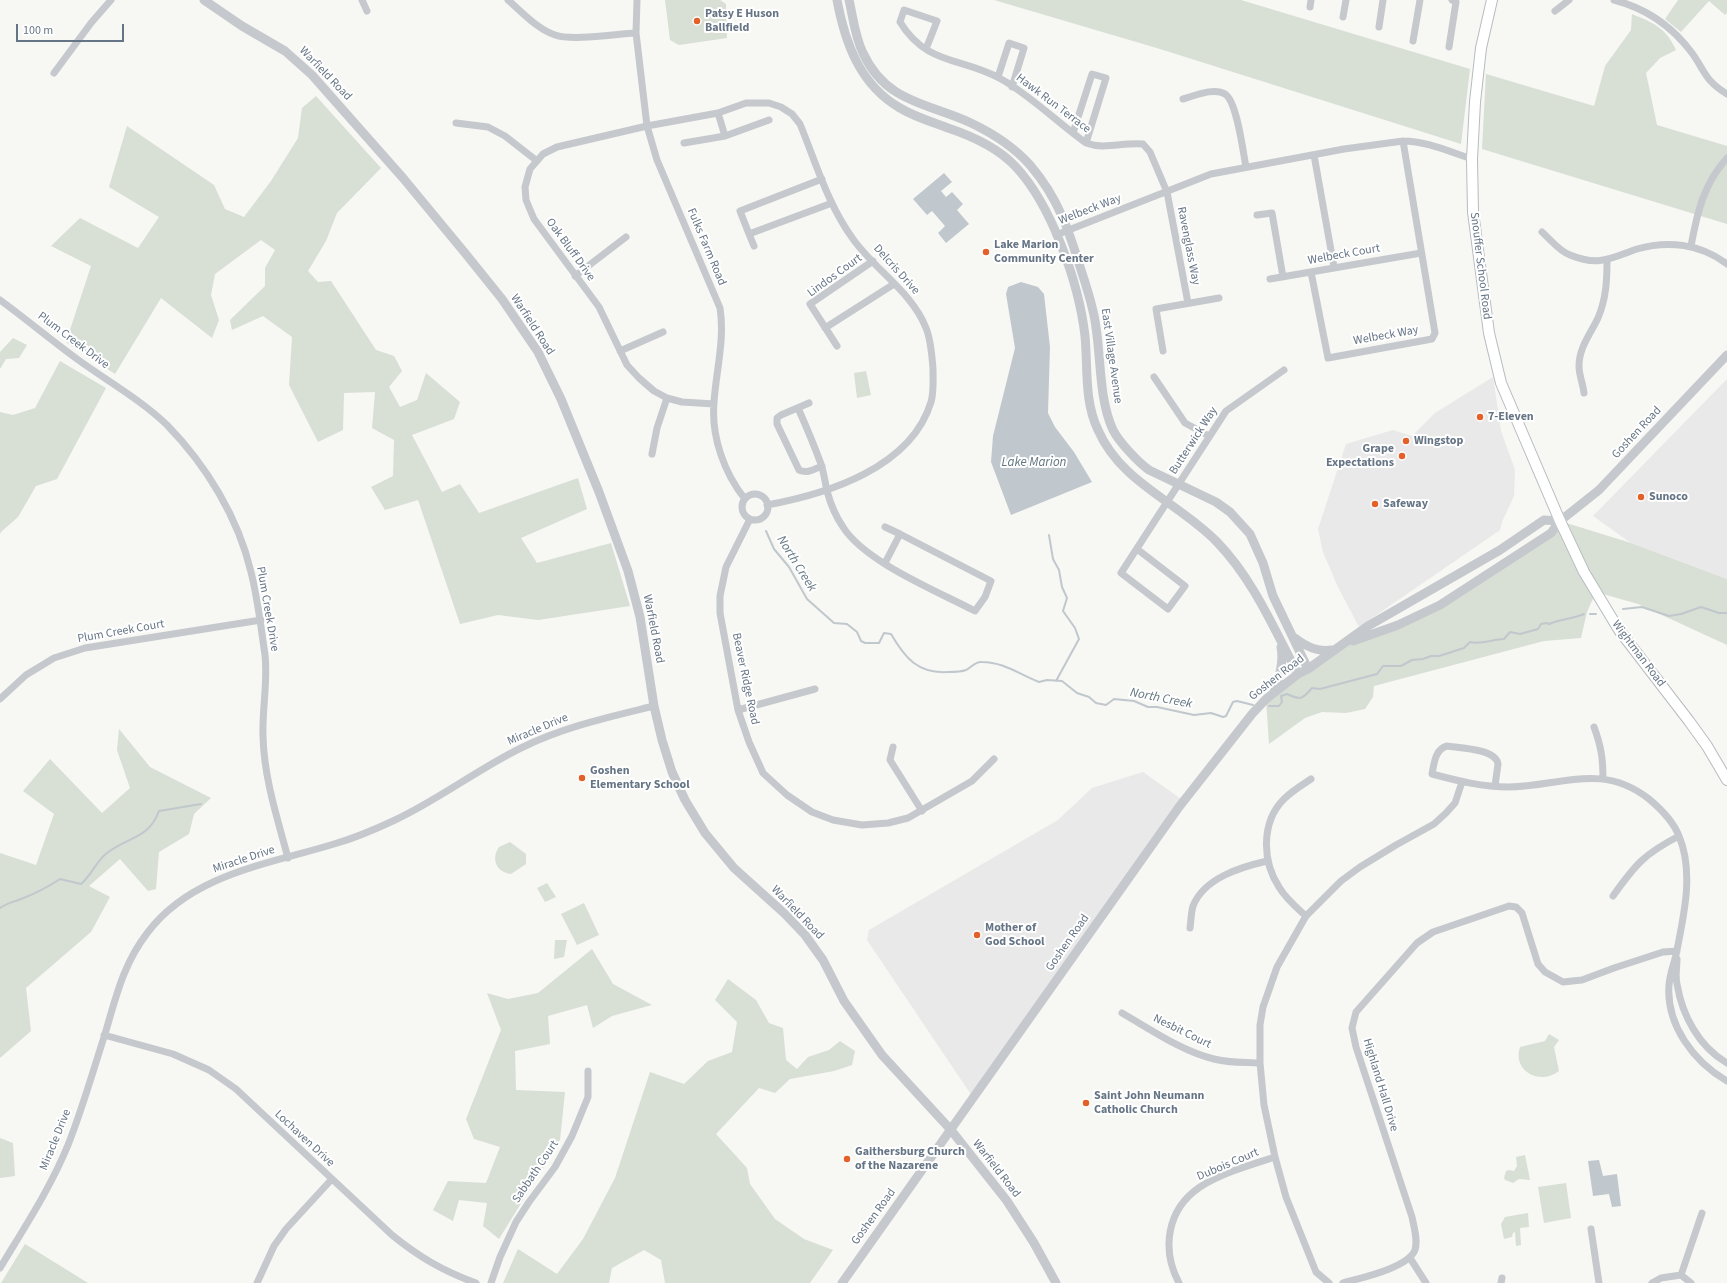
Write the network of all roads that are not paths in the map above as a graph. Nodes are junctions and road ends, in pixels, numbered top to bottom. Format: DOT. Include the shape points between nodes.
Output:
graph roads {
  1 [pos="111,0"];
  2 [pos="204,0"];
  3 [pos="362,0"];
  4 [pos="508,0"];
  5 [pos="637,0"];
  6 [pos="837,0"];
  7 [pos="849,0"];
  8 [pos="1346,0"];
  9 [pos="1383,0"];
  10 [pos="1420,0"];
  11 [pos="1452,0"];
  12 [pos="1492,0"];
  13 [pos="1569,0"];
  14 [pos="1614,0"];
  15 [pos="1555,10"];
  16 [pos="367,11"];
  17 [pos="1343,17"];
  18 [pos="1379,27"];
  19 [pos="636,33"];
  20 [pos="1413,41"];
  21 [pos="1449,47"];
  22 [pos="926,50"];
  23 [pos="54,72"];
  24 [pos="998,77"];
  25 [pos="1012,87"];
  26 [pos="1727,94"];
  27 [pos="1183,99"];
  28 [pos="718,113"];
  29 [pos="769,120"];
  30 [pos="456,123"];
  31 [pos="647,126"];
  32 [pos="1073,133"];
  33 [pos="725,136"];
  34 [pos="1403,141"];
  35 [pos="1086,142"];
  36 [pos="684,143"];
  37 [pos="1314,155"];
  38 [pos="1727,158"];
  39 [pos="1472,159"];
  40 [pos="537,161"];
  41 [pos="1246,167"];
  42 [pos="822,179"];
  43 [pos="1167,192"];
  44 [pos="832,203"];
  45 [pos="1257,215"];
  46 [pos="1069,229"];
  47 [pos="1542,232"];
  48 [pos="749,234"];
  49 [pos="1056,235"];
  50 [pos="626,237"];
  51 [pos="754,246"];
  52 [pos="1691,246"];
  53 [pos="1421,253"];
  54 [pos="1607,261"];
  55 [pos="873,262"];
  56 [pos="1727,264"];
  57 [pos="1334,267"];
  58 [pos="1311,272"];
  59 [pos="575,276"];
  60 [pos="1283,277"];
  61 [pos="1270,279"];
  62 [pos="894,284"];
  63 [pos="1219,298"];
  64 [pos="0,300"];
  65 [pos="1188,303"];
  66 [pos="825,328"];
  67 [pos="663,332"];
  68 [pos="837,346"];
  69 [pos="1163,350"];
  70 [pos="620,351"];
  71 [pos="1727,356"];
  72 [pos="1284,370"];
  73 [pos="1154,378"];
  74 [pos="1584,393"];
  75 [pos="667,398"];
  76 [pos="809,402"];
  77 [pos="714,404"];
  78 [pos="798,408"];
  79 [pos="1209,436"];
  80 [pos="652,454"];
  81 [pos="822,466"];
  82 [pos="1178,485"];
  83 [pos="827,491"];
  84 [pos="745,499"];
  85 [pos="1166,502"];
  86 [pos="767,505"];
  87 [pos="750,520"];
  88 [pos="1560,521"];
  89 [pos="885,527"];
  90 [pos="900,534"];
  91 [pos="1137,550"];
  92 [pos="885,563"];
  93 [pos="260,620"];
  94 [pos="1293,636"];
  95 [pos="1279,639"];
  96 [pos="1342,645"];
  97 [pos="1334,650"];
  98 [pos="1308,669"];
  99 [pos="1298,674"];
  100 [pos="815,689"];
  101 [pos="1274,694"];
  102 [pos="0,699"];
  103 [pos="654,706"];
  104 [pos="738,710"];
  105 [pos="1594,727"];
  106 [pos="893,747"];
  107 [pos="994,760"];
  108 [pos="1311,779"];
  109 [pos="1603,779"];
  110 [pos="1727,780"];
  111 [pos="1462,782"];
  112 [pos="1495,786"];
  113 [pos="922,811"];
  114 [pos="1679,836"];
  115 [pos="288,858"];
  116 [pos="1267,861"];
  117 [pos="1613,896"];
  118 [pos="1306,916"];
  119 [pos="1190,928"];
  120 [pos="1677,951"];
  121 [pos="1122,1013"];
  122 [pos="104,1035"];
  123 [pos="1260,1063"];
  124 [pos="1727,1063"];
  125 [pos="588,1071"];
  126 [pos="1727,1081"];
  127 [pos="951,1130"];
  128 [pos="1275,1157"];
  129 [pos="331,1180"];
  130 [pos="1702,1213"];
  131 [pos="1591,1229"];
  132 [pos="1410,1258"];
  133 [pos="0,1268"];
  134 [pos="1681,1275"];
  135 [pos="257,1283"];
  136 [pos="476,1283"];
  137 [pos="491,1283"];
  138 [pos="842,1283"];
  139 [pos="1056,1283"];
  140 [pos="1179,1283"];
  141 [pos="1329,1283"];
  142 [pos="1343,1283"];
  143 [pos="1426,1283"];
  144 [pos="1599,1283"];
  145 [pos="1652,1283"];
  146 [pos="1691,1283"];
  1 -- 23 [label="street" via="91,22"];
  2 -- 103 [label="street, Warfield Road" via="285,51 312,75 465,253 502,299 538,352 561,399 628,571 640,617"];
  3 -- 16 [label="street"];
  4 -- 19 [label="street" via="554,35 566,38"];
  5 -- 19 [label="street, Fulks Farm Road"];
  6 -- 49 [label="street, East Village Avenue" via="852,55 876,89 900,108 974,137 1013,164 1031,184 1052,222"];
  7 -- 46 [label="street, East Village Avenue" via="862,51 888,86 903,97 970,122 1006,143 1044,183"];
  8 -- 17 [label="street"];
  9 -- 18 [label="street"];
  10 -- 20 [label="street"];
  11 -- 21 [label="street" via="1456,2"];
  12 -- 39 [label="main road, Snouffer School Road" via="1480,60 1474,109"];
  13 -- 15 [label="street"];
  14 -- 26 [label="street" via="1639,9 1661,22 1679,37 1715,87"];
  19 -- 31 [label="street, Fulks Farm Road"];
  22 -- 22 [label="street, Hawk Run Terrace" via="904,30 900,22 904,10 937,21"];
  22 -- 24 [label="street, Hawk Run Terrace"];
  24 -- 25 [label="street, Hawk Run Terrace"];
  24 -- 25 [label="street" via="1009,43 1024,48"];
  25 -- 32 [label="street, Hawk Run Terrace"];
  27 -- 41 [label="street" via="1218,92 1231,100 1237,116"];
  28 -- 31 [label="street, Delcris Drive"];
  28 -- 33 [label="street"];
  28 -- 42 [label="street, Delcris Drive" via="746,103 757,102 769,103 792,114 800,124"];
  29 -- 33 [label="street"];
  30 -- 40 [label="street" via="488,127 505,136"];
  31 -- 40 [label="street, Oak Bluff Drive" via="557,147 543,154"];
  31 -- 77 [label="street, Fulks Farm Road" via="657,160 720,308 722,340"];
  32 -- 35 [label="street, Hawk Run Terrace"];
  32 -- 35 [label="street" via="1092,74 1106,78"];
  33 -- 36 [label="street"];
  34 -- 37 [label="street, Welbeck Way"];
  34 -- 39 [label="street, Welbeck Way"];
  34 -- 53 [label="street, Welbeck Way"];
  35 -- 43 [label="street, Hawk Run Terrace" via="1094,146 1117,147 1132,143 1143,144 1150,152"];
  37 -- 41 [label="street, Welbeck Way"];
  37 -- 57 [label="street"];
  38 -- 52 [label="street" via="1717,169 1698,208"];
  39 -- 88 [label="main road, Snouffer School Road" via="1476,248 1494,358 1501,383"];
  40 -- 59 [label="street, Oak Bluff Drive" via="530,169 525,187 526,200 534,219"];
  41 -- 43 [label="street, Welbeck Way" via="1211,174"];
  42 -- 44 [label="street, Delcris Drive"];
  42 -- 48 [label="street" via="740,211"];
  43 -- 46 [label="street, Welbeck Way"];
  43 -- 65 [label="street, Ravenglass Way"];
  44 -- 48 [label="street"];
  44 -- 55 [label="street, Delcris Drive" via="854,240"];
  45 -- 60 [label="street" via="1272,213"];
  46 -- 49 [label="street, Welbeck Way"];
  46 -- 82 [label="street, East Village Avenue" via="1094,311 1104,398 1113,431 1141,463"];
  47 -- 54 [label="street" via="1560,250 1569,255 1587,260"];
  48 -- 51 [label="street"];
  49 -- 85 [label="street, East Village Avenue" via="1081,313 1088,398 1096,426 1108,449 1119,462 1139,483"];
  50 -- 59 [label="street"];
  52 -- 54 [label="street" via="1653,245"];
  52 -- 56 [label="street"];
  53 -- 57 [label="street, Welbeck Court"];
  53 -- 58 [label="street, Welbeck Way" via="1435,333 1432,339 1328,358"];
  54 -- 74 [label="street" via="1605,294 1598,318 1585,340 1580,357"];
  55 -- 62 [label="street, Delcris Drive"];
  55 -- 66 [label="street, Lindos Court" via="810,304"];
  57 -- 58 [label="street, Welbeck Court"];
  58 -- 60 [label="street, Welbeck Court"];
  59 -- 70 [label="street, Oak Bluff Drive" via="599,308"];
  60 -- 61 [label="street, Welbeck Court"];
  62 -- 66 [label="street"];
  62 -- 83 [label="street, Delcris Drive" via="917,309 926,328 932,354 931,401 920,424 903,447 865,473"];
  63 -- 65 [label="street, Ravenglass Way"];
  64 -- 93 [label="street, Plum Creek Drive" via="77,359 141,403 187,447 214,484 237,528 251,571"];
  65 -- 69 [label="street, Ravenglass Way" via="1156,309"];
  66 -- 68 [label="street, Lindos Court"];
  67 -- 70 [label="street"];
  70 -- 75 [label="street, Oak Bluff Drive" via="638,378"];
  71 -- 88 [label="street, Goshen Road" via="1599,490"];
  72 -- 79 [label="street, Butterwick Way" via="1226,411"];
  73 -- 79 [label="street" via="1185,423"];
  75 -- 77 [label="street, Oak Bluff Drive" via="682,402"];
  75 -- 80 [label="street"];
  76 -- 78 [label="street"];
  77 -- 84 [label="street, Fulks Farm Road" via="719,449 736,487"];
  78 -- 81 [label="street"];
  78 -- 81 [label="street" via="780,415 777,424 799,470 809,472"];
  79 -- 82 [label="street, Butterwick Way"];
  81 -- 83 [label="street"];
  82 -- 85 [label="street, Butterwick Way"];
  82 -- 94 [label="street, East Village Avenue" via="1216,502 1230,512 1250,534 1263,563 1273,596"];
  83 -- 86 [label="street, Delcris Drive"];
  83 -- 92 [label="street" via="842,527 857,544"];
  84 -- 86 [label="street" via="757,495 762,497"];
  84 -- 87 [label="street" via="742,511"];
  85 -- 91 [label="street, Butterwick Way"];
  85 -- 95 [label="street, East Village Avenue" via="1209,534 1231,558 1257,596"];
  86 -- 87 [label="street" via="762,518"];
  87 -- 104 [label="street, Beaver Ridge Road" via="726,567 720,596 720,613"];
  88 -- 96 [label="street, Goshen Road" via="1551,533 1440,605 1398,626"];
  88 -- 96 [label="street, Goshen Road" via="1544,520 1500,550 1368,626"];
  88 -- 110 [label="main road, Wightman Road" via="1584,572 1606,610 1694,727"];
  89 -- 90 [label="street"];
  90 -- 92 [label="street"];
  90 -- 92 [label="street" via="991,581 985,597 975,611"];
  91 -- 91 [label="street, Butterwick Way" via="1185,586 1168,609 1121,573"];
  93 -- 102 [label="street, Plum Creek Court" via="84,648 54,658 26,675"];
  93 -- 115 [label="street, Plum Creek Drive" via="266,672 264,764 269,792"];
  94 -- 97 [label="street" via="1312,649"];
  94 -- 98 [label="street, East Village Avenue"];
  95 -- 99 [label="street, East Village Avenue"];
  95 -- 101 [label="street" via="1283,656"];
  96 -- 97 [label="street, Goshen Road"];
  97 -- 98 [label="street, Goshen Road"];
  98 -- 99 [label="street, Goshen Road"];
  99 -- 101 [label="street, Goshen Road"];
  100 -- 104 [label="street"];
  101 -- 127 [label="street, Goshen Road" via="1252,714 1179,807"];
  103 -- 115 [label="street, Miracle Drive" via="591,721 548,735 520,748 396,819 338,843"];
  103 -- 127 [label="street, Warfield Road" via="672,772 705,833 734,868 805,935 823,960 844,1001 882,1055"];
  104 -- 113 [label="street, Beaver Ridge Road" via="763,773 787,795 812,812 833,820 862,825 888,823"];
  105 -- 109 [label="street" via="1601,744"];
  106 -- 113 [label="street" via="890,760"];
  107 -- 113 [label="street, Beaver Ridge Road" via="972,781"];
  108 -- 116 [label="street" via="1283,800 1269,823 1266,834"];
  109 -- 112 [label="street" via="1583,778 1522,786"];
  109 -- 114 [label="street" via="1628,786 1643,795 1667,816"];
  111 -- 112 [label="street"];
  111 -- 112 [label="street" via="1432,774 1436,757 1444,746 1487,752 1495,757 1498,761"];
  111 -- 118 [label="street" via="1455,803 1446,814 1434,824 1396,844 1340,881"];
  114 -- 117 [label="street" via="1643,858"];
  114 -- 120 [label="street" via="1685,860 1686,896"];
  115 -- 122 [label="street, Miracle Drive" via="228,875 210,883 176,903 161,917 128,962"];
  116 -- 118 [label="street" via="1278,887"];
  116 -- 119 [label="street" via="1228,874 1204,890 1193,907"];
  118 -- 123 [label="street" via="1283,955 1268,989 1260,1025"];
  120 -- 124 [label="street" via="1676,983 1684,1010 1695,1032 1710,1050"];
  120 -- 126 [label="street" via="1669,986 1680,1033 1702,1064"];
  120 -- 132 [label="street, Highland Hall Drive" via="1663,952 1582,980 1563,982 1545,972 1538,964 1522,913 1516,907 1509,906 1424,937 1356,1012 1352,1028 1356,1047 1412,1217 1415,1249"];
  121 -- 123 [label="street, Nesbit Court" via="1188,1050 1222,1061"];
  122 -- 129 [label="street, Lochaven Drive" via="173,1054 209,1070 236,1090"];
  122 -- 133 [label="street, Miracle Drive" via="68,1145 49,1185"];
  123 -- 128 [label="street" via="1264,1104"];
  125 -- 137 [label="street, Sabbath Court" via="588,1097 572,1136 555,1167 516,1222"];
  127 -- 138 [label="street, Goshen Road"];
  127 -- 139 [label="street, Warfield Road" via="1015,1213"];
  128 -- 140 [label="street, Dubois Court" via="1213,1181 1193,1193 1183,1204 1175,1218 1168,1248 1169,1259"];
  128 -- 141 [label="street" via="1286,1197 1316,1272"];
  129 -- 135 [label="street" via="286,1229 274,1246"];
  129 -- 136 [label="street, Lochaven Drive" via="414,1253 449,1273"];
  130 -- 134 [label="street"];
  131 -- 144 [label="street"];
  132 -- 142 [label="street" via="1396,1266"];
  132 -- 143 [label="street"];
  134 -- 145 [label="street" via="1661,1278"];
  134 -- 146 [label="street"];
}
